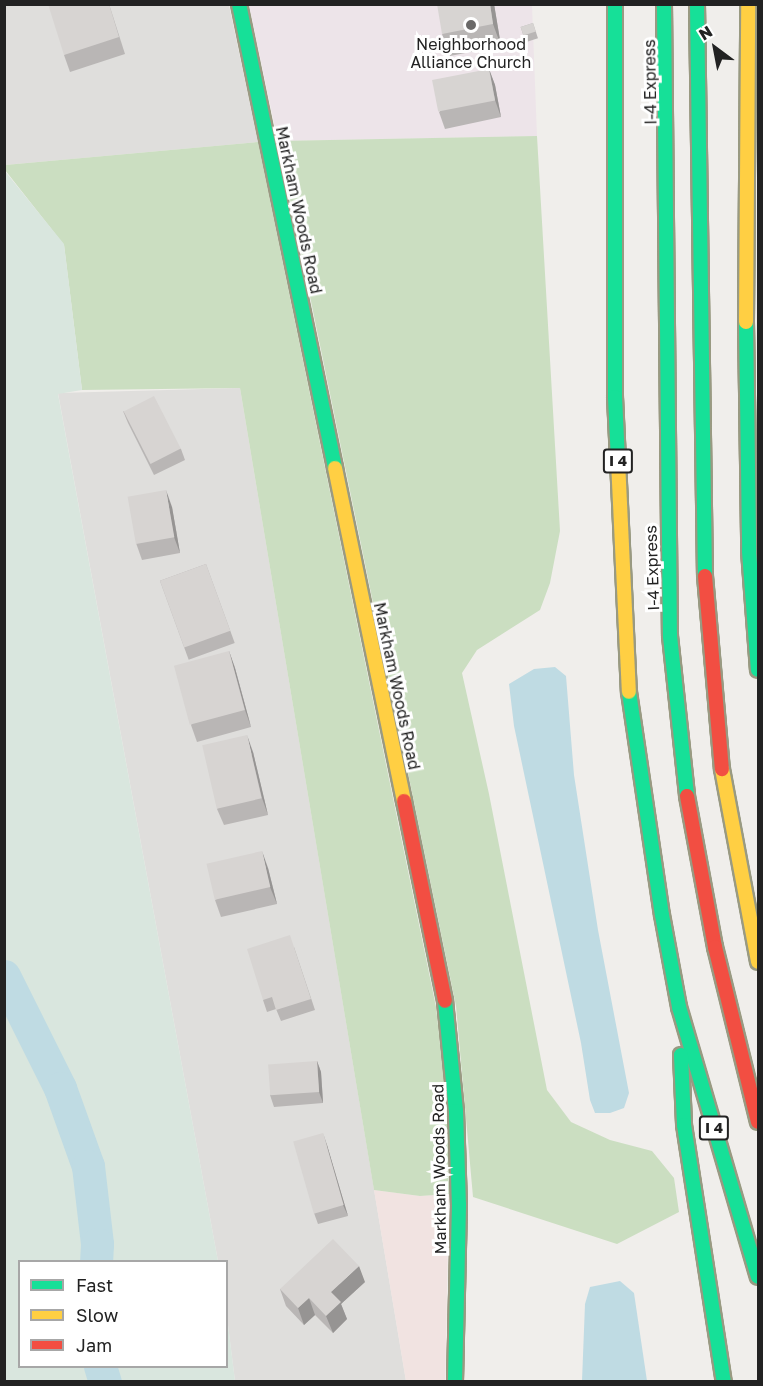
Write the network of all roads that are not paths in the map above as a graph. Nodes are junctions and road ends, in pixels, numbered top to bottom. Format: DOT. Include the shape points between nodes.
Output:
graph roads {
  1 [pos="239,4"];
  2 [pos="615,4"];
  3 [pos="664,4"];
  4 [pos="697,4"];
  5 [pos="748,4"];
  6 [pos="749,551"];
  7 [pos="759,579"];
  8 [pos="759,670"];
  9 [pos="759,962"];
  10 [pos="679,1007"];
  11 [pos="759,1122"];
  12 [pos="759,1277"];
  13 [pos="455,1382"];
  14 [pos="724,1382"];
  1 -- 13 [label="main road, Markham Woods Road" via="446,1007 456,1111 459,1205"];
  2 -- 10 [label="main road, I 4" via="615,397 629,697"];
  3 -- 11 [label="main road, I-4 Express" via="670,636 685,784 715,947"];
  4 -- 9 [label="main road" via="705,587 718,744"];
  5 -- 6 [label="main road"];
  6 -- 7 [label="main road"];
  6 -- 8 [label="main road"];
  10 -- 12 [label="main road, I 4"];
  10 -- 14 [label="main road" via="684,1125"];
}
